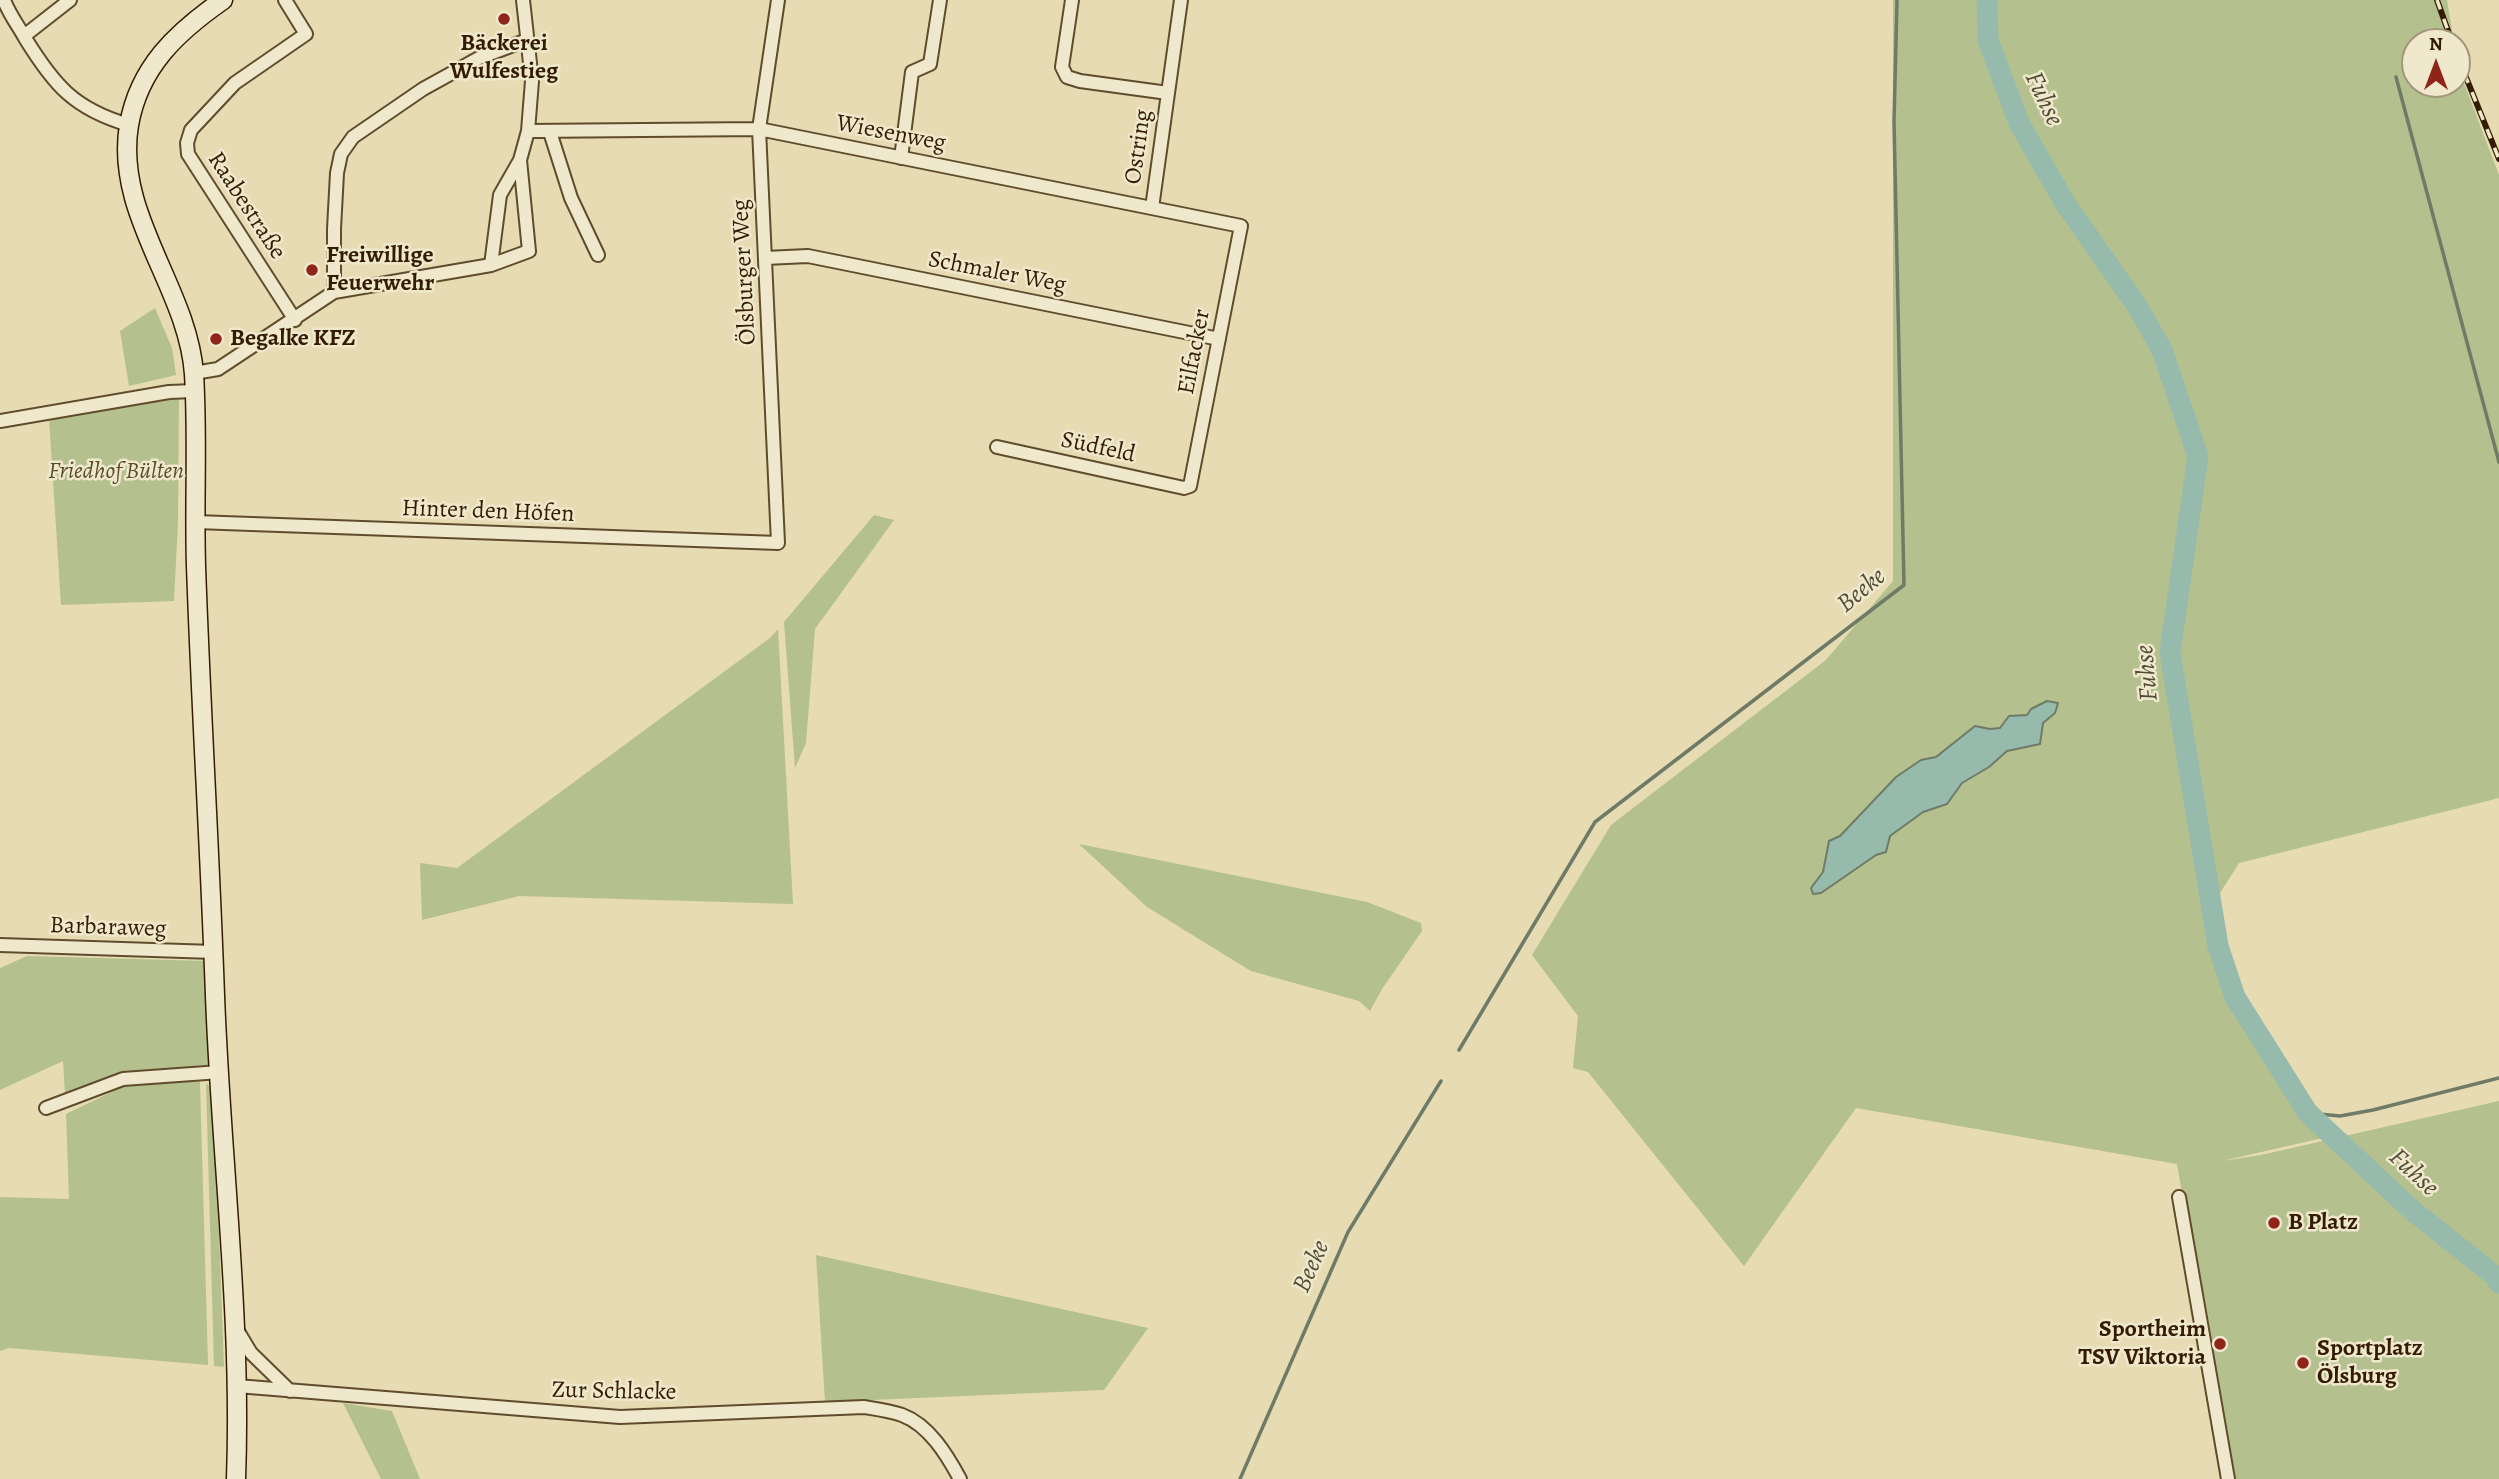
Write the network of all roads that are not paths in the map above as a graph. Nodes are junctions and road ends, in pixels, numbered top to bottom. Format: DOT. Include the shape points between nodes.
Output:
graph roads {
  1 [pos="4,0"];
  2 [pos="70,0"];
  3 [pos="223,0"];
  4 [pos="285,0"];
  5 [pos="523,0"];
  6 [pos="778,0"];
  7 [pos="940,0"];
  8 [pos="1072,0"];
  9 [pos="1181,0"];
  10 [pos="24,36"];
  11 [pos="527,40"];
  12 [pos="1168,93"];
  13 [pos="129,125"];
  14 [pos="759,129"];
  15 [pos="528,131"];
  16 [pos="550,132"];
  17 [pos="901,158"];
  18 [pos="520,160"];
  19 [pos="1152,208"];
  20 [pos="1241,226"];
  21 [pos="598,255"];
  22 [pos="765,258"];
  23 [pos="491,265"];
  24 [pos="334,292"];
  25 [pos="295,320"];
  26 [pos="1219,339"];
  27 [pos="194,382"];
  28 [pos="0,421"];
  29 [pos="997,447"];
  30 [pos="1190,486"];
  31 [pos="196,522"];
  32 [pos="778,543"];
  33 [pos="0,946"];
  34 [pos="214,951"];
  35 [pos="220,1072"];
  36 [pos="46,1108"];
  37 [pos="2179,1197"];
  38 [pos="236,1328"];
  39 [pos="237,1386"];
  40 [pos="290,1391"];
  41 [pos="236,1479"];
  42 [pos="960,1479"];
  43 [pos="2228,1479"];
  1 -- 10 [label="street"];
  2 -- 10 [label="street"];
  3 -- 13 [label="street" via="163,49 137,96"];
  4 -- 25 [label="street, Raabestraße" via="306,34 235,83 191,130 187,143 188,154"];
  5 -- 11 [label="street"];
  6 -- 14 [label="street, Ölsburger Weg"];
  7 -- 17 [label="street" via="930,64 912,72"];
  8 -- 12 [label="street, Ostring" via="1062,67 1067,77"];
  9 -- 12 [label="street, Ostring"];
  10 -- 13 [label="street" via="46,72 71,99"];
  11 -- 15 [label="street" via="532,81"];
  11 -- 24 [label="street" via="479,58 422,89 353,137 341,154 337,173"];
  12 -- 19 [label="street, Ostring"];
  13 -- 27 [label="street" via="131,186 142,225 185,325"];
  14 -- 16 [label="street, Wiesenweg"];
  14 -- 17 [label="street, Wiesenweg"];
  14 -- 22 [label="street, Ölsburger Weg"];
  15 -- 16 [label="street, Wiesenweg"];
  15 -- 18 [label="street"];
  16 -- 21 [label="street" via="571,198"];
  17 -- 19 [label="street, Wiesenweg"];
  18 -- 23 [label="street" via="500,195"];
  18 -- 23 [label="street" via="529,251"];
  19 -- 20 [label="street, Wiesenweg"];
  20 -- 26 [label="street, Eilfacker"];
  22 -- 26 [label="street, Schmaler Weg" via="808,256"];
  22 -- 32 [label="street, Ölsburger Weg"];
  23 -- 24 [label="street"];
  24 -- 25 [label="street"];
  25 -- 27 [label="street"];
  26 -- 30 [label="street, Eilfacker"];
  27 -- 28 [label="street" via="169,391"];
  27 -- 31 [label="street"];
  29 -- 30 [label="street, Südfeld"];
  31 -- 32 [label="street, Hinter den Höfen"];
  31 -- 34 [label="street"];
  33 -- 34 [label="street, Barbaraweg"];
  34 -- 35 [label="street"];
  35 -- 36 [label="street" via="123,1079"];
  35 -- 38 [label="street"];
  37 -- 43 [label="street"];
  38 -- 39 [label="street"];
  38 -- 40 [label="street" via="251,1353"];
  39 -- 40 [label="street, Zur Schlacke"];
  39 -- 41 [label="street"];
  40 -- 42 [label="street, Zur Schlacke" via="620,1418 864,1407 904,1415 944,1451"];
}
